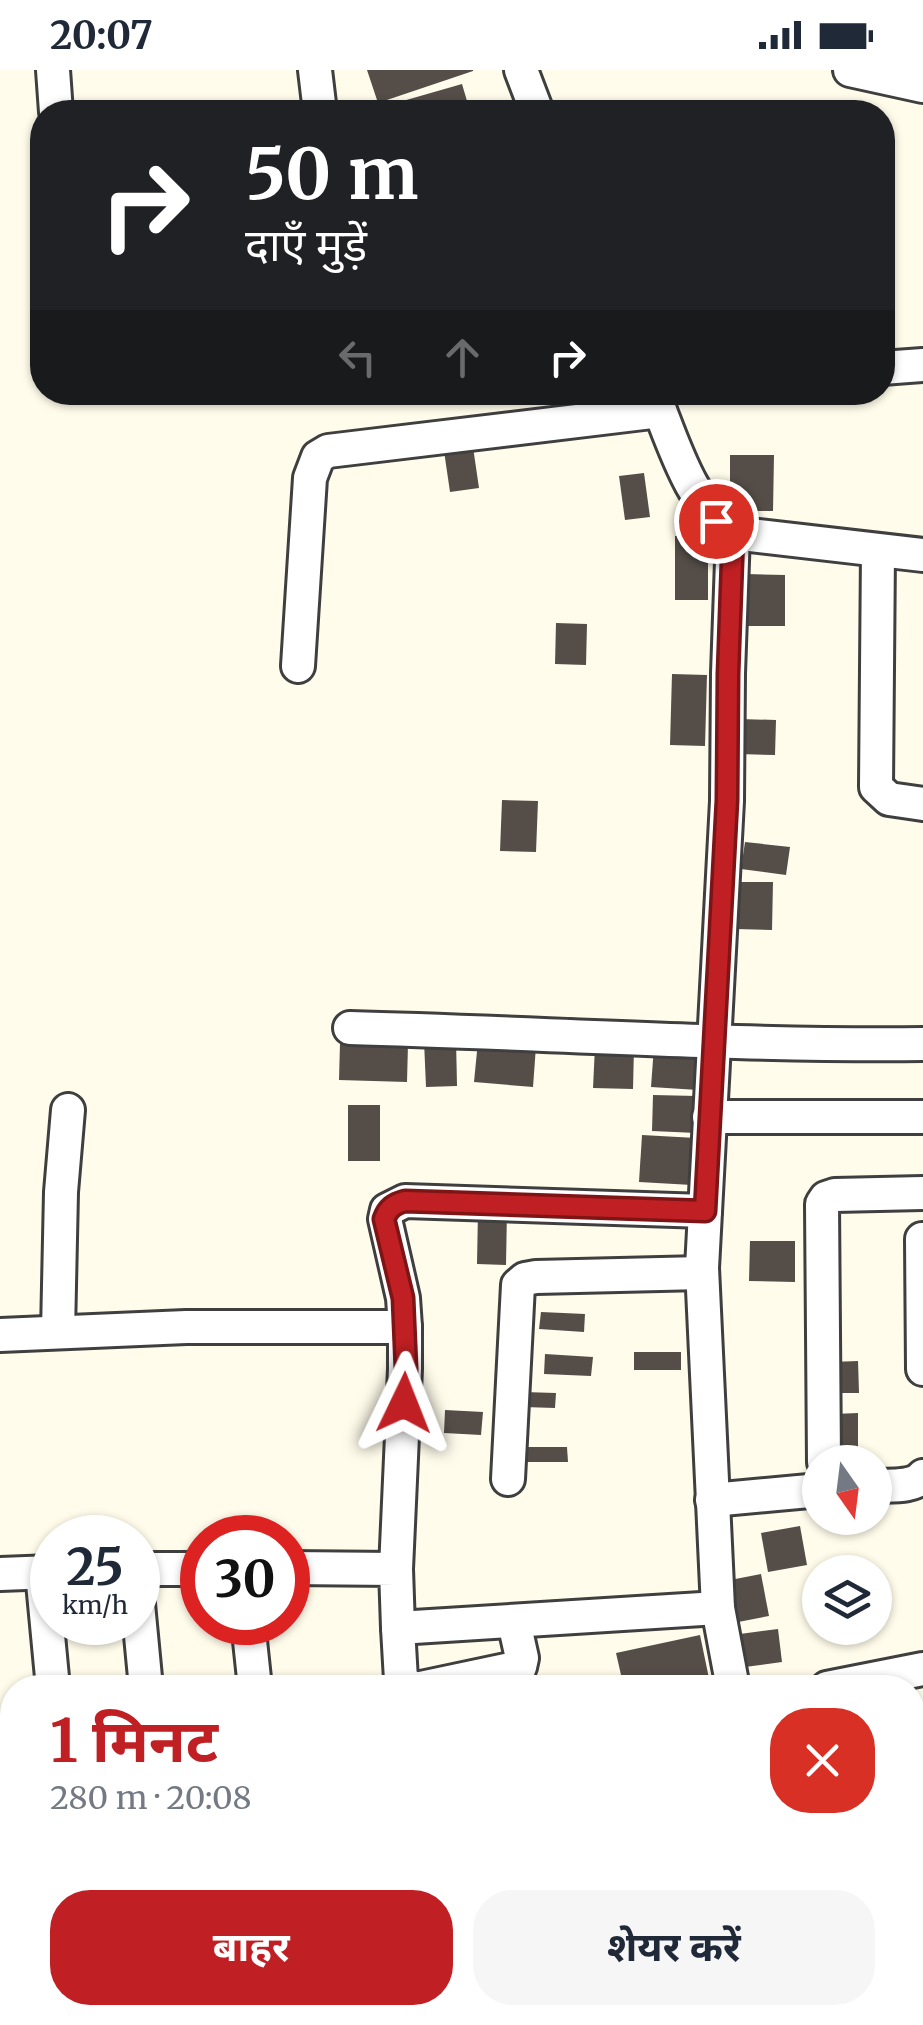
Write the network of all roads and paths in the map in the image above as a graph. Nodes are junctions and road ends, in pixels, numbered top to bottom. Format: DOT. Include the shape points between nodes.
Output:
graph roads {
  1 [pos="53,70"];
  2 [pos="316,70"];
  3 [pos="520,70"];
  4 [pos="850,70"];
  5 [pos="923,86"];
  6 [pos="55,100"];
  7 [pos="319,100"];
  8 [pos="532,100"];
  9 [pos="923,363"];
  10 [pos="895,366"];
  11 [pos="636,405"];
  12 [pos="657,405"];
  13 [pos="733,533"];
  14 [pos="878,550"];
  15 [pos="923,556"];
  16 [pos="298,666"];
  17 [pos="923,804"];
  18 [pos="350,1028"];
  19 [pos="716,1042"];
  20 [pos="923,1044"];
  21 [pos="68,1110"];
  22 [pos="709,1117"];
  23 [pos="923,1117"];
  24 [pos="923,1192"];
  25 [pos="705,1211"];
  26 [pos="922,1238"];
  27 [pos="702,1273"];
  28 [pos="405,1327"];
  29 [pos="58,1332"];
  30 [pos="0,1335"];
  31 [pos="923,1369"];
  32 [pos="824,1445"];
  33 [pos="923,1476"];
  34 [pos="508,1479"];
  35 [pos="892,1485"];
  36 [pos="802,1492"];
  37 [pos="712,1500"];
  38 [pos="310,1568"];
  39 [pos="396,1569"];
  40 [pos="30,1573"];
  41 [pos="0,1574"];
  42 [pos="718,1608"];
  43 [pos="514,1622"];
  44 [pos="398,1628"];
  45 [pos="51,1645"];
  46 [pos="142,1645"];
  47 [pos="250,1645"];
  48 [pos="923,1670"];
  49 [pos="52,1675"];
  50 [pos="145,1675"];
  51 [pos="254,1675"];
  52 [pos="401,1675"];
  53 [pos="482,1675"];
  54 [pos="731,1675"];
  55 [pos="896,1675"];
  1 -- 6 [label="street"];
  2 -- 7 [label="street"];
  3 -- 8 [label="street"];
  4 -- 5 [label="street"];
  9 -- 10 [label="street"];
  11 -- 16 [label="street" via="318,457 310,478"];
  12 -- 13 [label="street" via="688,477 716,521"];
  13 -- 14 [label="street"];
  13 -- 19 [label="street"];
  14 -- 15 [label="street"];
  14 -- 17 [label="street" via="876,787 889,800"];
  18 -- 19 [label="street"];
  19 -- 20 [label="street"];
  19 -- 22 [label="street"];
  21 -- 29 [label="street"];
  22 -- 23 [label="street"];
  22 -- 25 [label="street"];
  24 -- 32 [label="street" via="836,1195 822,1204"];
  25 -- 27 [label="street"];
  25 -- 28 [label="street" via="396,1204 384,1219"];
  26 -- 31 [label="street"];
  27 -- 34 [label="street" via="536,1277 518,1285"];
  27 -- 37 [label="street"];
  28 -- 29 [label="street"];
  28 -- 39 [label="street"];
  29 -- 30 [label="street"];
  33 -- 35 [label="street"];
  36 -- 37 [label="street"];
  37 -- 42 [label="street"];
  38 -- 39 [label="street"];
  39 -- 44 [label="street"];
  40 -- 41 [label="street"];
  42 -- 43 [label="street"];
  42 -- 54 [label="street"];
  43 -- 44 [label="street"];
  43 -- 53 [label="street" via="520,1667"];
  44 -- 52 [label="street"];
  45 -- 49 [label="street"];
  46 -- 50 [label="street"];
  47 -- 51 [label="street"];
  48 -- 55 [label="street"];
}
